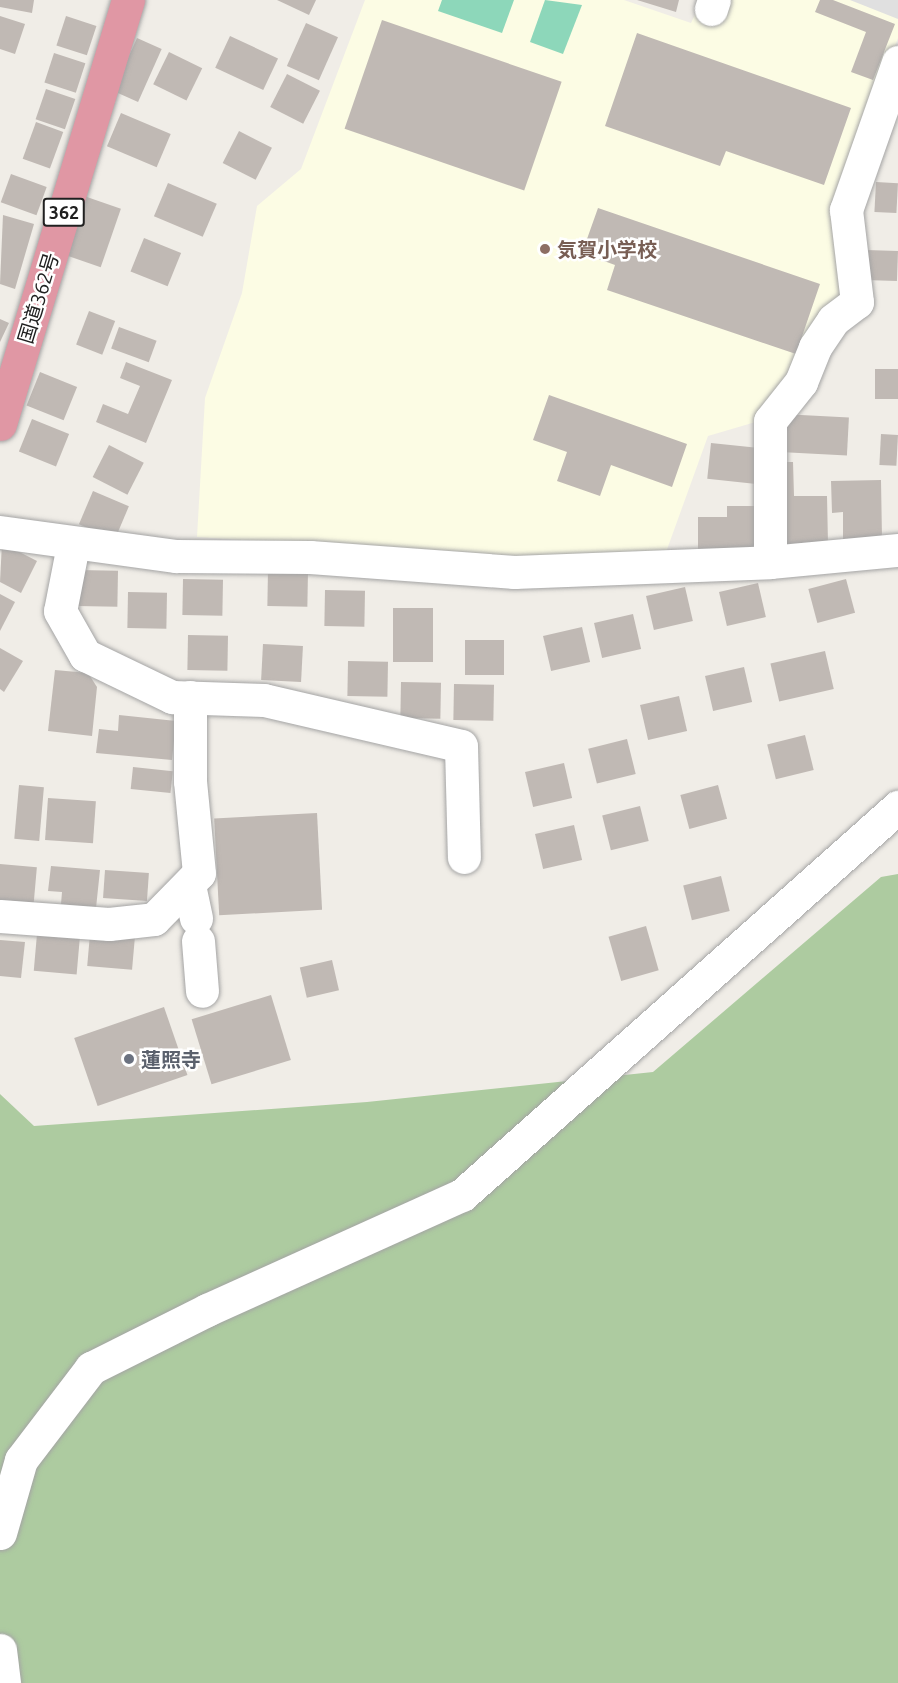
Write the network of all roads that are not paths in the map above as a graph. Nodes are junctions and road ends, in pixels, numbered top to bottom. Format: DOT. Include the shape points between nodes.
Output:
graph roads {
  1 [pos="128,0"];
  2 [pos="898,62"];
  3 [pos="0,423"];
  4 [pos="0,532"];
  5 [pos="73,545"];
  6 [pos="898,550"];
  7 [pos="770,562"];
  8 [pos="190,697"];
  9 [pos="898,807"];
  10 [pos="464,857"];
  11 [pos="189,885"];
  12 [pos="0,916"];
  13 [pos="202,991"];
  14 [pos="0,1533"];
  15 [pos="0,1650"];
  16 [pos="3,1683"];
  1 -- 3 [label="highway, 国道362号 / 362"];
  2 -- 7 [label="street" via="846,210 856,302 833,320 815,347 801,382 770,421"];
  4 -- 5 [label="street"];
  5 -- 7 [label="street" via="176,556 310,557 514,572"];
  5 -- 8 [label="street" via="60,611 85,655 172,697"];
  6 -- 7 [label="street"];
  8 -- 10 [label="street" via="264,700 461,746"];
  8 -- 11 [label="street" via="190,781 199,873"];
  9 -- 14 [label="street" via="462,1195 207,1310 91,1368 21,1460"];
  11 -- 12 [label="street" via="154,919 109,924"];
  11 -- 13 [label="street"];
  15 -- 16 [label="street"];
}
